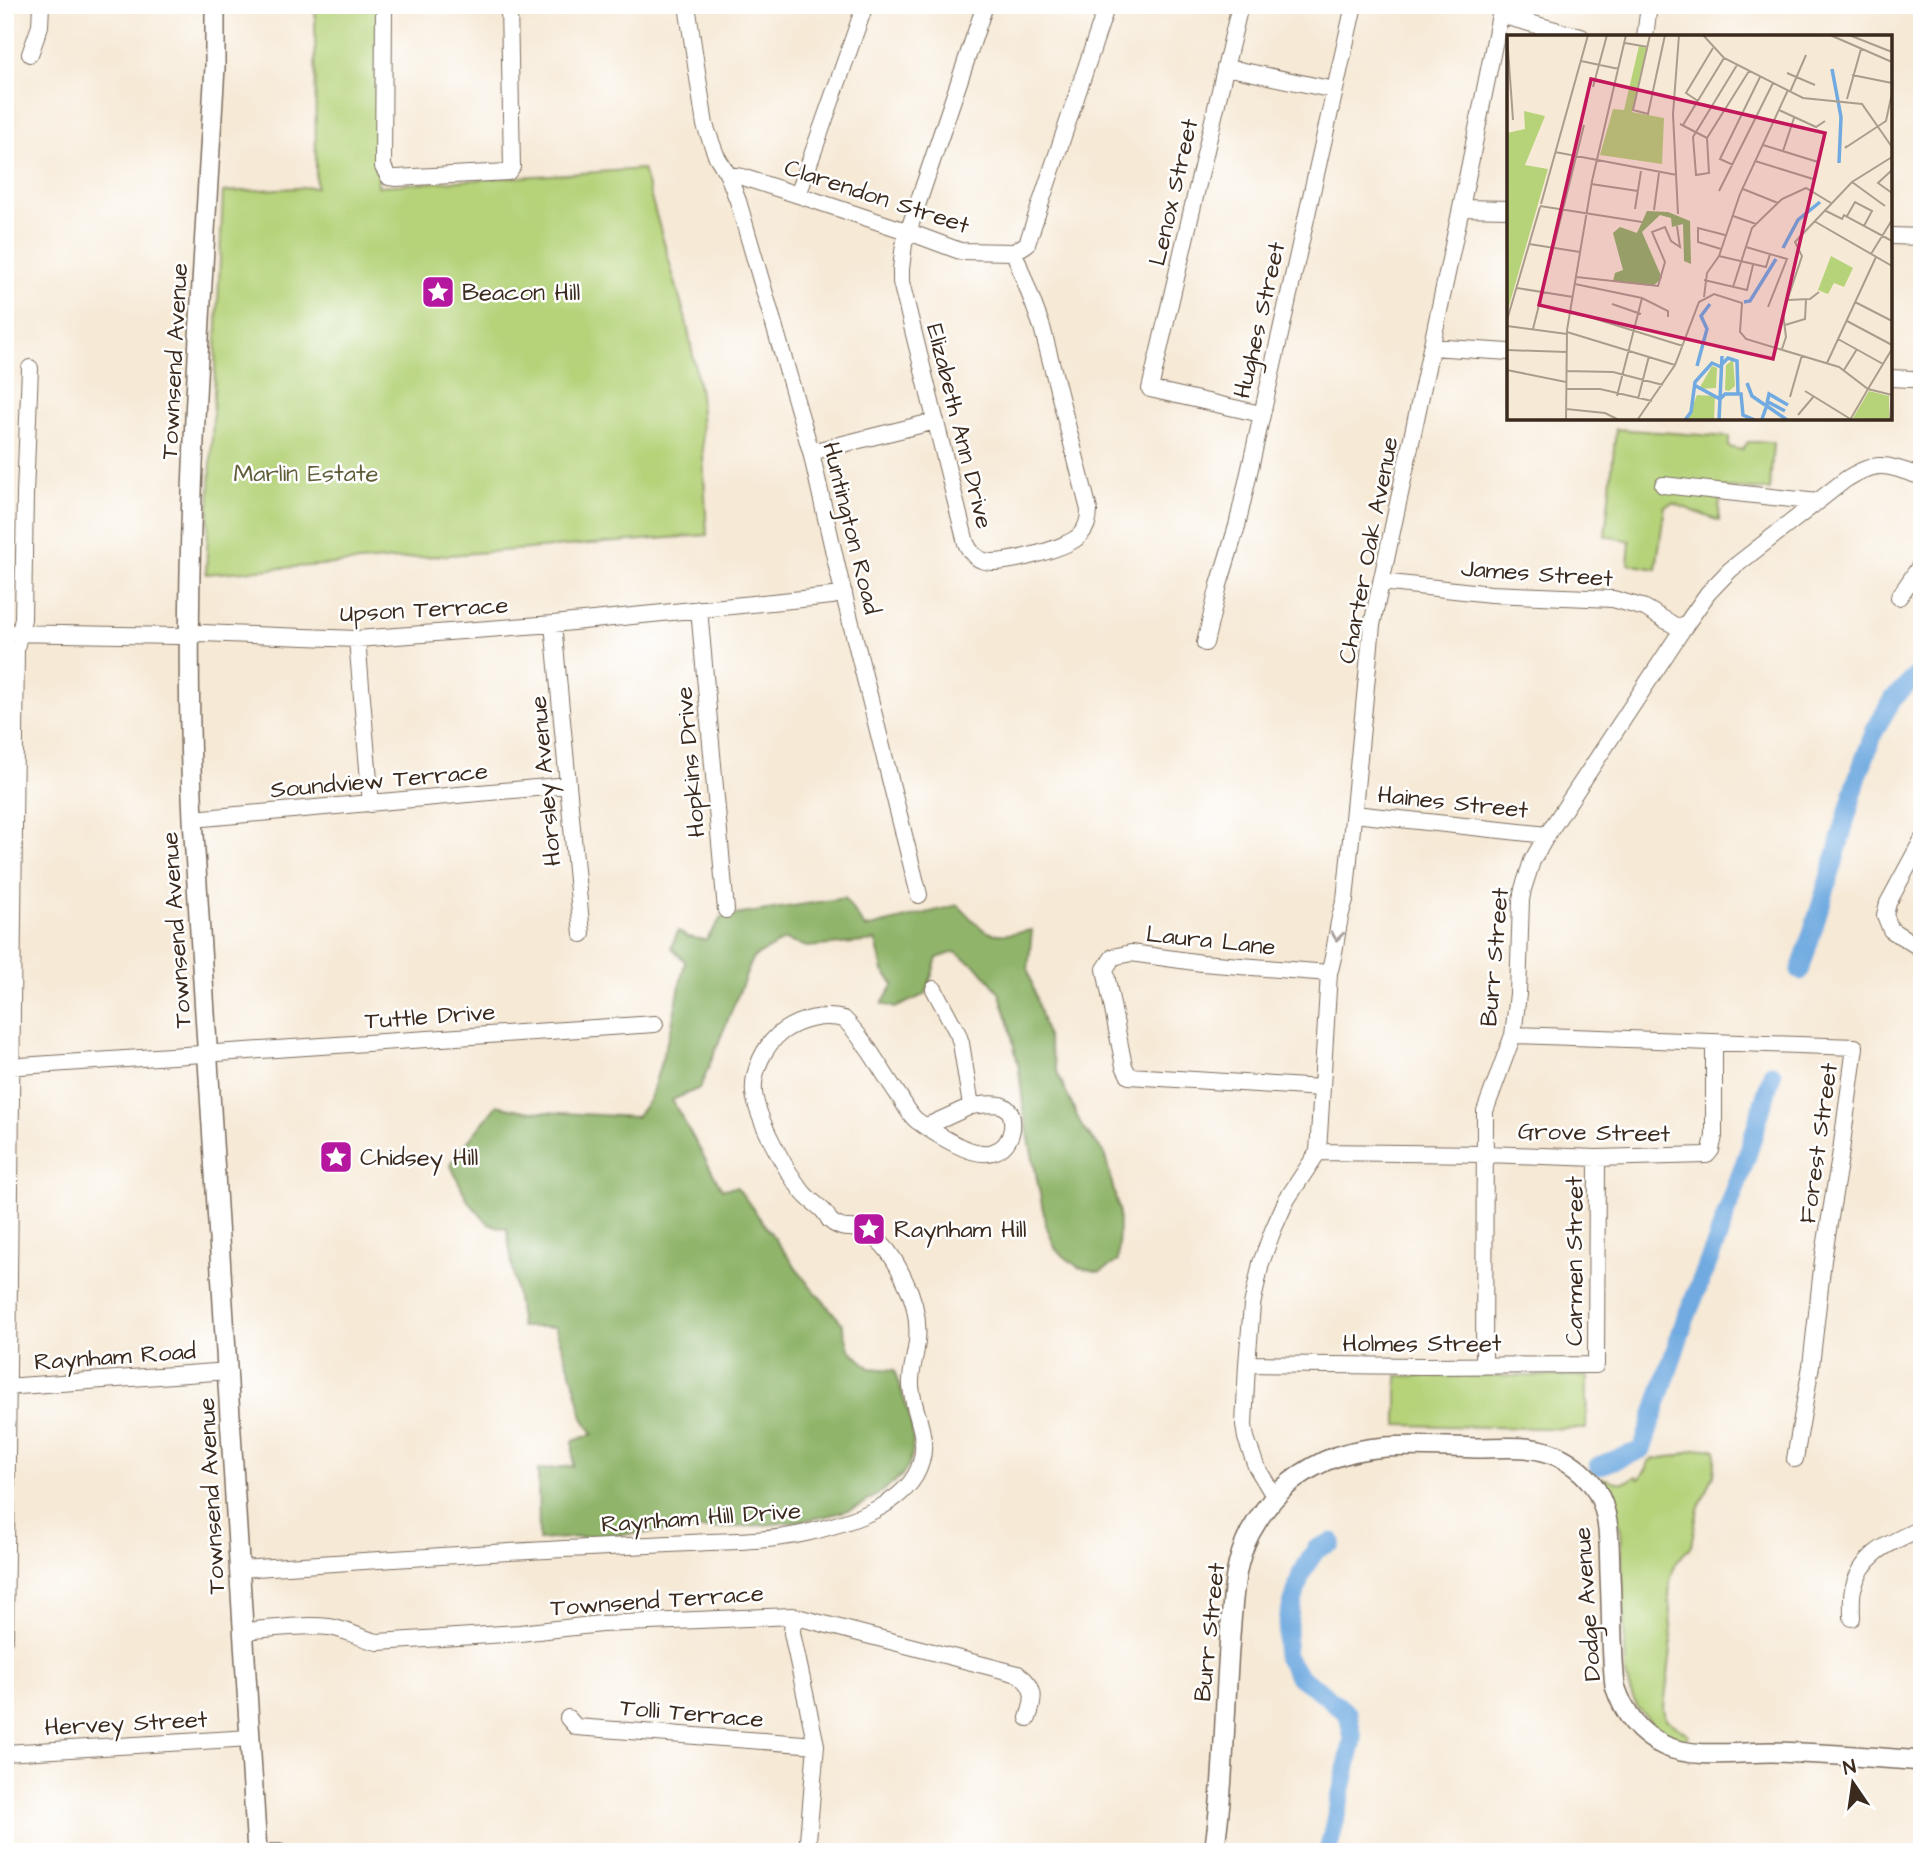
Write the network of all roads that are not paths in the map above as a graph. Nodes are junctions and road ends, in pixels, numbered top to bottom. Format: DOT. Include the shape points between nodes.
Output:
graph roads {
  1 [pos="41,5"];
  2 [pos="215,5"];
  3 [pos="384,5"];
  4 [pos="509,5"];
  5 [pos="687,5"];
  6 [pos="865,5"];
  7 [pos="985,5"];
  8 [pos="1107,5"];
  9 [pos="1240,5"];
  10 [pos="1354,5"];
  11 [pos="1649,5"];
  12 [pos="1501,10"];
  13 [pos="1575,35"];
  14 [pos="1645,35"];
  15 [pos="30,54"];
  16 [pos="1225,67"];
  17 [pos="1334,90"];
  18 [pos="728,175"];
  19 [pos="798,195"];
  20 [pos="1461,208"];
  21 [pos="1507,209"];
  22 [pos="909,232"];
  23 [pos="1892,236"];
  24 [pos="1922,237"];
  25 [pos="1014,252"];
  26 [pos="1431,346"];
  27 [pos="1507,352"];
  28 [pos="30,368"];
  29 [pos="1892,378"];
  30 [pos="1912,379"];
  31 [pos="1261,414"];
  32 [pos="936,421"];
  33 [pos="811,452"];
  34 [pos="1922,477"];
  35 [pos="1663,485"];
  36 [pos="1818,502"];
  37 [pos="1922,563"];
  38 [pos="1381,582"];
  39 [pos="844,593"];
  40 [pos="1899,597"];
  41 [pos="699,609"];
  42 [pos="553,624"];
  43 [pos="1682,630"];
  44 [pos="12,633"];
  45 [pos="190,635"];
  46 [pos="357,639"];
  47 [pos="1205,643"];
  48 [pos="568,785"];
  49 [pos="371,804"];
  50 [pos="1354,814"];
  51 [pos="193,819"];
  52 [pos="1546,835"];
  53 [pos="1922,840"];
  54 [pos="919,895"];
  55 [pos="726,910"];
  56 [pos="582,934"];
  57 [pos="1922,949"];
  58 [pos="1329,974"];
  59 [pos="934,989"];
  60 [pos="655,1024"];
  61 [pos="1513,1035"];
  62 [pos="1714,1042"];
  63 [pos="208,1053"];
  64 [pos="9,1067"];
  65 [pos="1322,1088"];
  66 [pos="971,1106"];
  67 [pos="927,1126"];
  68 [pos="1318,1152"];
  69 [pos="1486,1154"];
  70 [pos="1597,1157"];
  71 [pos="1247,1364"];
  72 [pos="1596,1365"];
  73 [pos="1484,1366"];
  74 [pos="229,1371"];
  75 [pos="7,1387"];
  76 [pos="1795,1459"];
  77 [pos="1274,1496"];
  78 [pos="1922,1528"];
  79 [pos="240,1569"];
  80 [pos="793,1616"];
  81 [pos="1852,1618"];
  82 [pos="244,1631"];
  83 [pos="5,1638"];
  84 [pos="568,1717"];
  85 [pos="1028,1718"];
  86 [pos="250,1738"];
  87 [pos="816,1745"];
  88 [pos="5,1753"];
  89 [pos="1922,1761"];
  90 [pos="258,1852"];
  91 [pos="280,1852"];
  92 [pos="807,1852"];
  93 [pos="1214,1852"];
  1 -- 15 [label="street" via="40,26"];
  2 -- 45 [label="main road, Townsend Avenue" via="193,471"];
  3 -- 4 [label="street" via="383,167 389,177 396,178 508,172 512,167"];
  5 -- 18 [label="street, Huntington Road" via="705,125"];
  6 -- 19 [label="street"];
  7 -- 22 [label="street, Elizabeth Ann Drive"];
  8 -- 25 [label="street" via="1027,244"];
  9 -- 16 [label="street, Lenox Street"];
  10 -- 17 [label="street, Hughes Street"];
  11 -- 14 [label="street"];
  12 -- 13 [label="street"];
  12 -- 20 [label="street, Charter Oak Avenue"];
  16 -- 17 [label="street"];
  16 -- 31 [label="street, Lenox Street" via="1150,389"];
  17 -- 31 [label="street, Hughes Street"];
  18 -- 19 [label="street, Clarendon Street"];
  18 -- 33 [label="street, Huntington Road"];
  19 -- 22 [label="street, Clarendon Street"];
  20 -- 21 [label="street"];
  20 -- 26 [label="street, Charter Oak Avenue"];
  22 -- 25 [label="street, Clarendon Street" via="960,251"];
  22 -- 32 [label="street, Elizabeth Ann Drive" via="901,282"];
  23 -- 24 [label="street"];
  25 -- 32 [label="street, Elizabeth Ann Drive" via="1042,327 1089,510 1084,530 1068,545 1004,562 975,557 966,543"];
  26 -- 27 [label="street"];
  26 -- 38 [label="street, Charter Oak Avenue"];
  28 -- 44 [label="street" via="23,619"];
  29 -- 30 [label="street"];
  31 -- 47 [label="street, Hughes Street"];
  32 -- 33 [label="street"];
  33 -- 39 [label="street, Huntington Road"];
  34 -- 36 [label="street, Burr Street" via="1876,465 1845,480"];
  35 -- 36 [label="street"];
  36 -- 43 [label="street, Burr Street" via="1730,570"];
  37 -- 40 [label="street"];
  38 -- 43 [label="street, James Street" via="1491,594 1613,599 1645,608"];
  38 -- 50 [label="street, Charter Oak Avenue" via="1371,636"];
  39 -- 41 [label="street, Upson Terrace"];
  39 -- 54 [label="street, Huntington Road"];
  41 -- 42 [label="street, Upson Terrace"];
  41 -- 55 [label="street, Hopkins Drive"];
  42 -- 46 [label="street, Upson Terrace"];
  42 -- 48 [label="street, Horsley Avenue"];
  43 -- 52 [label="street, Burr Street"];
  44 -- 45 [label="street, Upson Terrace"];
  44 -- 64 [label="street" via="16,648"];
  45 -- 46 [label="street, Upson Terrace"];
  45 -- 51 [label="main road, Townsend Avenue"];
  46 -- 49 [label="street"];
  48 -- 49 [label="street, Soundview Terrace"];
  48 -- 56 [label="street, Horsley Avenue"];
  49 -- 51 [label="street, Soundview Terrace"];
  50 -- 52 [label="street, Haines Street"];
  50 -- 58 [label="street, Charter Oak Avenue, one-way" via="1345,900"];
  51 -- 63 [label="main road, Townsend Avenue"];
  52 -- 61 [label="street, Burr Street" via="1528,871 1521,900"];
  53 -- 57 [label="street" via="1885,915 1891,930"];
  58 -- 65 [label="street, Charter Oak Avenue"];
  58 -- 65 [label="street, Laura Lane" via="1131,953 1113,957 1105,969 1129,1076"];
  59 -- 66 [label="street" via="958,1034"];
  60 -- 63 [label="street, Tuttle Drive"];
  61 -- 62 [label="street, Forest Street"];
  61 -- 69 [label="street, Burr Street" via="1487,1101"];
  62 -- 70 [label="street, Grove Street" via="1714,1136 1707,1155"];
  62 -- 76 [label="street, Forest Street" via="1855,1047"];
  63 -- 64 [label="street, Tuttle Drive"];
  63 -- 74 [label="main road, Townsend Avenue"];
  64 -- 75 [label="street"];
  65 -- 68 [label="street, Charter Oak Avenue"];
  66 -- 67 [label="street, Raynham Hill Drive"];
  66 -- 67 [label="street, Raynham Hill Drive" via="995,1103 1007,1108 1013,1121 1011,1135 1001,1149 974,1152"];
  67 -- 79 [label="street, Raynham Hill Drive" via="914,1119 844,1019 810,1019 780,1033 756,1072 754,1095 760,1115 803,1193 830,1221 845,1229 856,1228 886,1248 914,1305 917,1340 911,1384 924,1445 910,1486 899,1496 837,1524 760,1540"];
  68 -- 69 [label="street"];
  68 -- 71 [label="street" via="1287,1199 1261,1263"];
  69 -- 70 [label="street, Grove Street"];
  69 -- 73 [label="street, Burr Street"];
  70 -- 72 [label="street, Carmen Street"];
  71 -- 73 [label="street, Holmes Street"];
  71 -- 77 [label="street" via="1246,1438"];
  72 -- 73 [label="street, Holmes Street"];
  74 -- 75 [label="street, Raynham Road"];
  74 -- 79 [label="main road, Townsend Avenue"];
  75 -- 83 [label="street"];
  77 -- 89 [label="main road, Dodge Avenue" via="1315,1466 1360,1450 1523,1448 1548,1452 1583,1473 1602,1503 1609,1550 1615,1686 1632,1722 1649,1738 1688,1753 1774,1752"];
  77 -- 93 [label="main road, Burr Street" via="1243,1549 1234,1588"];
  78 -- 81 [label="street" via="1878,1549 1861,1568 1852,1592"];
  79 -- 82 [label="main road, Townsend Avenue"];
  80 -- 82 [label="street, Townsend Terrace" via="611,1623 378,1642 327,1627"];
  80 -- 85 [label="street, Townsend Terrace" via="1018,1674 1027,1680 1032,1693"];
  80 -- 87 [label="street" via="792,1633"];
  82 -- 86 [label="main road, Townsend Avenue"];
  84 -- 87 [label="street, Tolli Terrace" via="576,1727"];
  86 -- 88 [label="street, Hervey Street"];
  86 -- 90 [label="main road, Townsend Avenue"];
  87 -- 92 [label="street"];
  90 -- 91 [label="street"];
}
